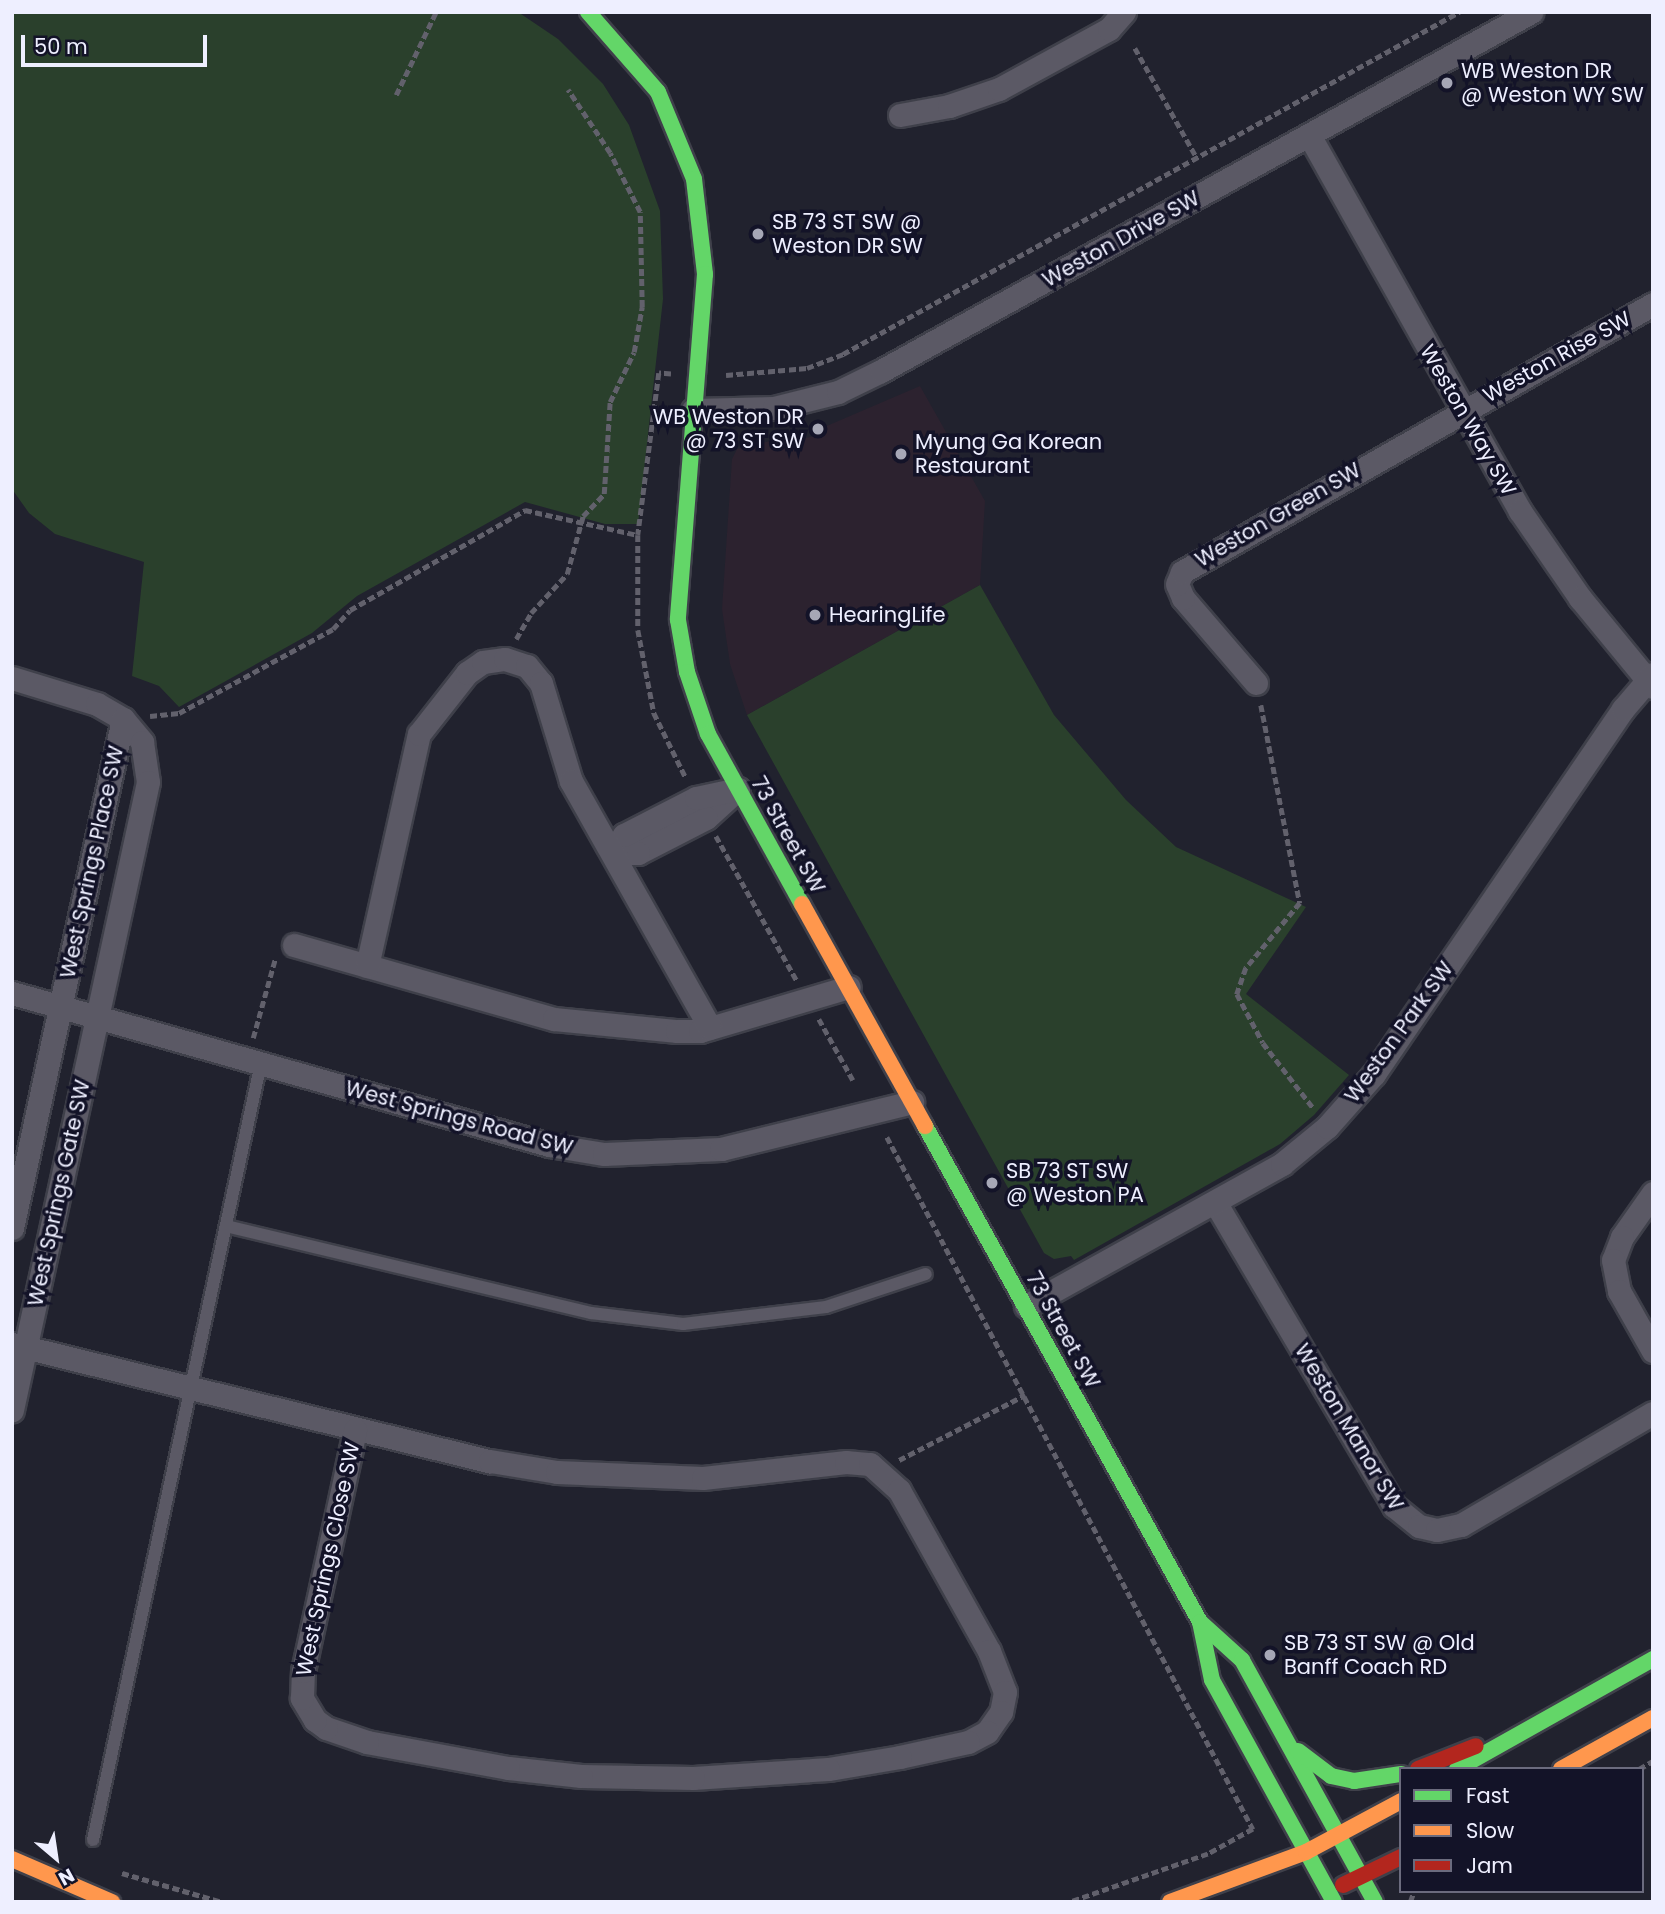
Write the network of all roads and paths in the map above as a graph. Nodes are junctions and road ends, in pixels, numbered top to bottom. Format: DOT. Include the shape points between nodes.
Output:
graph roads {
  1 [pos="436,12"];
  2 [pos="588,12"];
  3 [pos="1124,12"];
  4 [pos="1459,12"];
  5 [pos="1531,12"];
  6 [pos="1136,48"];
  7 [pos="568,90"];
  8 [pos="396,95"];
  9 [pos="900,114"];
  10 [pos="1308,135"];
  11 [pos="1197,158"];
  12 [pos="1653,304"];
  13 [pos="744,375"];
  14 [pos="693,410"];
  15 [pos="1462,410"];
  16 [pos="581,525"];
  17 [pos="638,535"];
  18 [pos="505,659"];
  19 [pos="12,678"];
  20 [pos="1650,680"];
  21 [pos="1256,684"];
  22 [pos="123,719"];
  23 [pos="738,789"];
  24 [pos="613,853"];
  25 [pos="294,945"];
  26 [pos="367,966"];
  27 [pos="849,988"];
  28 [pos="12,993"];
  29 [pos="60,1006"];
  30 [pos="98,1017"];
  31 [pos="710,1028"];
  32 [pos="254,1061"];
  33 [pos="912,1102"];
  34 [pos="1327,1126"];
  35 [pos="887,1137"];
  36 [pos="1653,1193"];
  37 [pos="1215,1202"];
  38 [pos="226,1226"];
  39 [pos="12,1228"];
  40 [pos="926,1274"];
  41 [pos="1026,1306"];
  42 [pos="19,1346"];
  43 [pos="1653,1351"];
  44 [pos="190,1389"];
  45 [pos="1025,1395"];
  46 [pos="12,1410"];
  47 [pos="1653,1413"];
  48 [pos="355,1430"];
  49 [pos="880,1469"];
  50 [pos="1200,1622"];
  51 [pos="1653,1659"];
  52 [pos="1550,1716"];
  53 [pos="1653,1718"];
  54 [pos="1289,1740"];
  55 [pos="1423,1767"];
  56 [pos="1461,1767"];
  57 [pos="1566,1767"];
  58 [pos="1399,1774"];
  59 [pos="1399,1802"];
  60 [pos="1341,1834"];
  61 [pos="93,1840"];
  62 [pos="1306,1852"];
  63 [pos="1399,1858"];
  64 [pos="12,1859"];
  65 [pos="1364,1876"];
  66 [pos="37,1889"];
  67 [pos="1331,1897"];
  68 [pos="88,1902"];
  69 [pos="112,1902"];
  70 [pos="1070,1902"];
  71 [pos="1170,1902"];
  72 [pos="1308,1902"];
  73 [pos="1375,1902"];
  1 -- 8 [label="path"];
  2 -- 14 [label="street, 73 Street SW" via="658,92 694,179 705,274"];
  3 -- 9 [label="street" via="1109,29 999,89 949,106"];
  4 -- 11 [label="path"];
  5 -- 10 [label="street, Weston Drive SW"];
  6 -- 11 [label="path"];
  7 -- 16 [label="path" via="610,153 640,212 642,306 634,352 610,402 604,494 583,516"];
  10 -- 14 [label="street, Weston Drive SW" via="838,391 774,408"];
  10 -- 15 [label="street, Weston Way SW"];
  11 -- 13 [label="path" via="843,354 807,369"];
  12 -- 15 [label="street, Weston Rise SW"];
  14 -- 23 [label="street, 73 Street SW" via="678,620 696,700"];
  15 -- 20 [label="street, Weston Way SW" via="1520,511 1572,587"];
  15 -- 21 [label="street, Weston Green SW" via="1182,572 1177,584 1183,598"];
  16 -- 17 [label="path"];
  16 -- 18 [label="path" via="567,574 531,612"];
  16 -- 22 [label="path" via="525,510 350,610 334,629 179,713"];
  18 -- 24 [label="street" via="527,666 541,683 571,780"];
  18 -- 26 [label="street" via="483,663 467,673 419,734"];
  19 -- 22 [label="street, West Springs Place SW" via="97,704"];
  20 -- 34 [label="street, Weston Park SW" via="1374,1074"];
  21 -- 34 [label="path" via="1300,903 1246,968 1237,994 1263,1043"];
  22 -- 29 [label="street, West Springs Place SW"];
  22 -- 30 [label="street, West Springs Place SW" via="144,749 148,782"];
  23 -- 24 [label="street" via="695,824 638,853"];
  23 -- 27 [label="street, 73 Street SW"];
  24 -- 31 [label="street"];
  25 -- 26 [label="street"];
  25 -- 32 [label="path" via="278,949"];
  26 -- 31 [label="street" via="554,1019 677,1031"];
  27 -- 31 [label="street"];
  27 -- 33 [label="street, 73 Street SW"];
  28 -- 29 [label="street, West Springs Road SW"];
  29 -- 30 [label="street, West Springs Road SW"];
  29 -- 39 [label="street, West Springs Gate SW"];
  30 -- 32 [label="street, West Springs Road SW"];
  30 -- 42 [label="street, West Springs Gate SW"];
  32 -- 33 [label="street, West Springs Road SW" via="549,1145 604,1154 721,1149"];
  32 -- 38 [label="lane"];
  33 -- 41 [label="street, 73 Street SW"];
  34 -- 37 [label="street, Weston Park SW" via="1282,1164"];
  35 -- 45 [label="path"];
  36 -- 43 [label="street" via="1622,1237 1613,1260 1619,1290"];
  37 -- 41 [label="street, Weston Park SW"];
  37 -- 47 [label="street, Weston Manor SW" via="1394,1506 1419,1526 1437,1530 1461,1525 1640,1425"];
  38 -- 40 [label="lane" via="591,1313 683,1324 826,1307"];
  38 -- 44 [label="lane"];
  41 -- 50 [label="street, 73 Street SW"];
  42 -- 44 [label="street, West Springs Close SW"];
  42 -- 46 [label="street, West Springs Gate SW"];
  44 -- 48 [label="street, West Springs Close SW"];
  44 -- 61 [label="lane"];
  45 -- 49 [label="path"];
  45 -- 70 [label="path" via="1253,1829 1208,1854"];
  48 -- 49 [label="street, West Springs Close SW" via="490,1461 613,1477 751,1476 853,1462"];
  48 -- 49 [label="street, West Springs Close SW" via="303,1671 302,1698 308,1710 326,1728 367,1742 508,1768 581,1776 693,1778 828,1769 968,1742 987,1732 1001,1712 1002,1678 899,1490"];
  50 -- 54 [label="street, 73 Street SW" via="1242,1660"];
  50 -- 62 [label="street, 73 Street SW" via="1212,1680"];
  51 -- 52 [label="street"];
  52 -- 55 [label="street"];
  52 -- 56 [label="street"];
  53 -- 57 [label="street"];
  54 -- 58 [label="street" via="1312,1765 1331,1776 1354,1781"];
  54 -- 60 [label="street, 73 Street SW"];
  59 -- 60 [label="street"];
  60 -- 62 [label="street"];
  60 -- 65 [label="street, 73 Street SW"];
  62 -- 67 [label="street, 73 Street SW"];
  62 -- 71 [label="street"];
  63 -- 65 [label="street"];
  64 -- 69 [label="street"];
  65 -- 67 [label="street"];
  65 -- 73 [label="street, 73 Street SW"];
  66 -- 68 [label="street"];
  67 -- 72 [label="street"];
}
